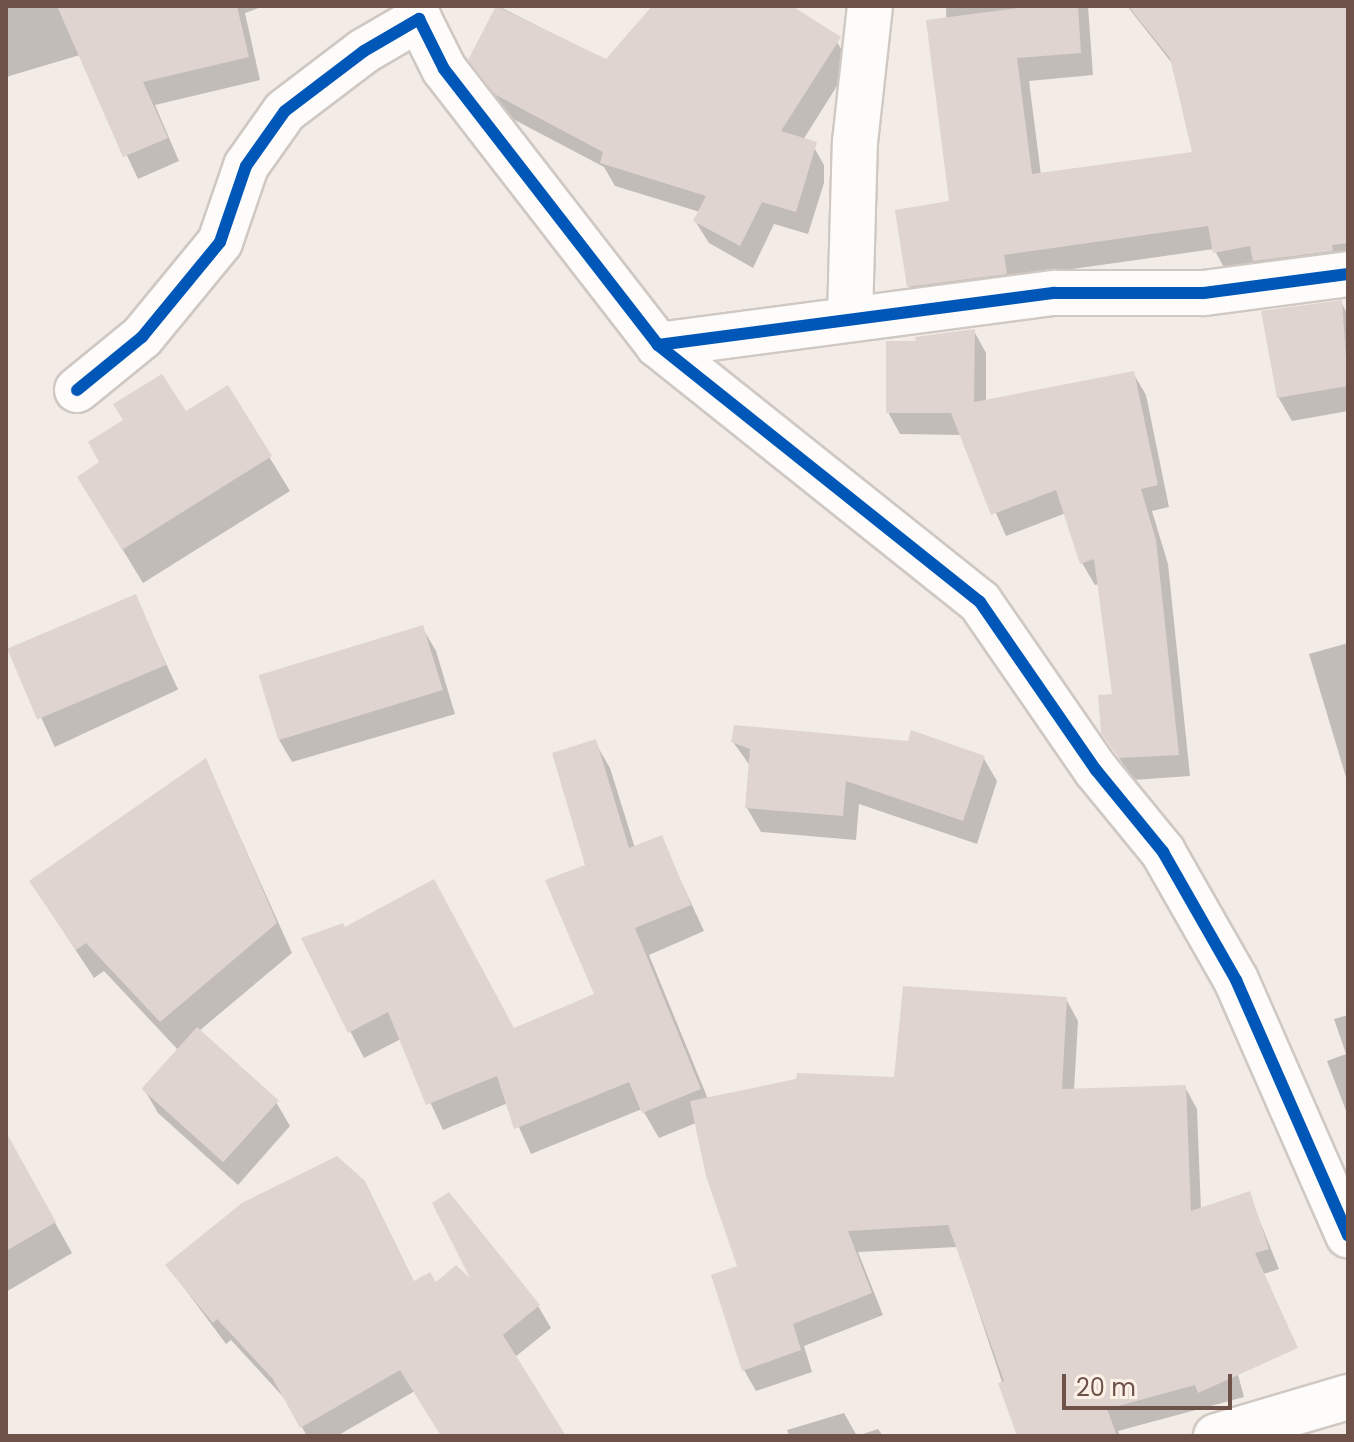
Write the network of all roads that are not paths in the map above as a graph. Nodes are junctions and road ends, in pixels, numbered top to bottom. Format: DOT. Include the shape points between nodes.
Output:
graph roads {
  1 [pos="870,6"];
  2 [pos="426,10"];
  3 [pos="1348,274"];
  4 [pos="850,317"];
  5 [pos="658,345"];
  6 [pos="77,390"];
  7 [pos="1348,1235"];
  8 [pos="1348,1397"];
  9 [pos="1216,1436"];
  1 -- 4 [label="street" via="855,142"];
  2 -- 5 [label="street" via="444,69"];
  2 -- 6 [label="street" via="285,111 246,166 220,242 142,337"];
  3 -- 4 [label="street" via="1204,293 1055,293"];
  4 -- 5 [label="street"];
  5 -- 7 [label="street" via="980,602 1096,770 1163,852 1236,980"];
  8 -- 9 [label="street"];
}
